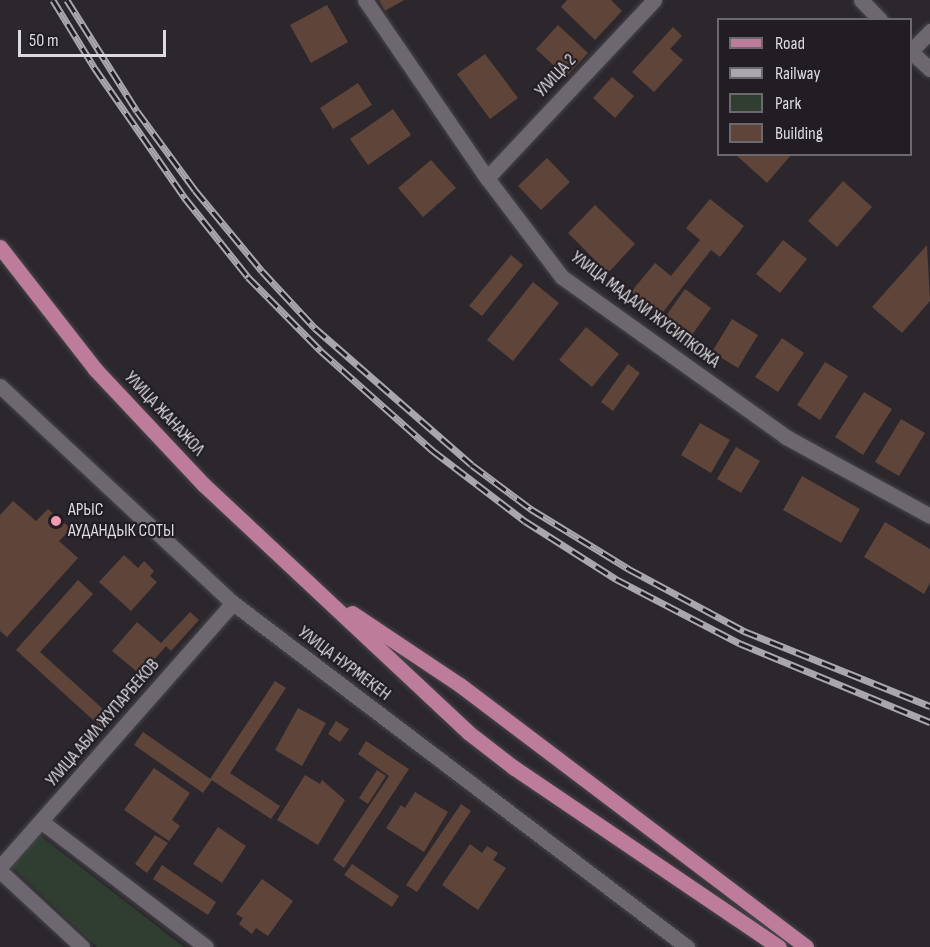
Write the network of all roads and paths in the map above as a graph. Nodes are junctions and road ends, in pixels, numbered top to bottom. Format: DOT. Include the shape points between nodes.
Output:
graph roads {
  1 [pos="365,0"];
  2 [pos="654,0"];
  3 [pos="861,0"];
  4 [pos="878,18"];
  5 [pos="930,31"];
  6 [pos="912,50"];
  7 [pos="912,52"];
  8 [pos="930,69"];
  9 [pos="487,178"];
  10 [pos="0,247"];
  11 [pos="0,386"];
  12 [pos="930,516"];
  13 [pos="318,591"];
  14 [pos="233,603"];
  15 [pos="42,822"];
  16 [pos="0,869"];
  17 [pos="82,947"];
  18 [pos="206,947"];
  19 [pos="687,947"];
  20 [pos="779,947"];
  21 [pos="806,947"];
  1 -- 9 [label="street, УЛИЦА МАДАЛИ ЖУСИПКОЖА"];
  2 -- 9 [label="street, УЛИЦА 2"];
  3 -- 4 [label="street"];
  5 -- 6 [label="street"];
  7 -- 8 [label="street"];
  9 -- 12 [label="street, УЛИЦА МАДАЛИ ЖУСИПКОЖА" via="562,277 786,437"];
  10 -- 13 [label="main road, УЛИЦА ЖАНАЖОЛ" via="95,369 203,484"];
  11 -- 14 [label="street, УЛИЦА НУРМЕКЕН"];
  13 -- 20 [label="main road" via="469,733"];
  13 -- 21 [label="main road" via="460,685"];
  14 -- 15 [label="street, УЛИЦА АБИЛ ЖУПАРБЕКОВ"];
  14 -- 19 [label="street, УЛИЦА НУРМЕКЕН"];
  15 -- 16 [label="street, УЛИЦА АБИЛ ЖУПАРБЕКОВ"];
  15 -- 18 [label="street"];
  16 -- 17 [label="street"];
}
